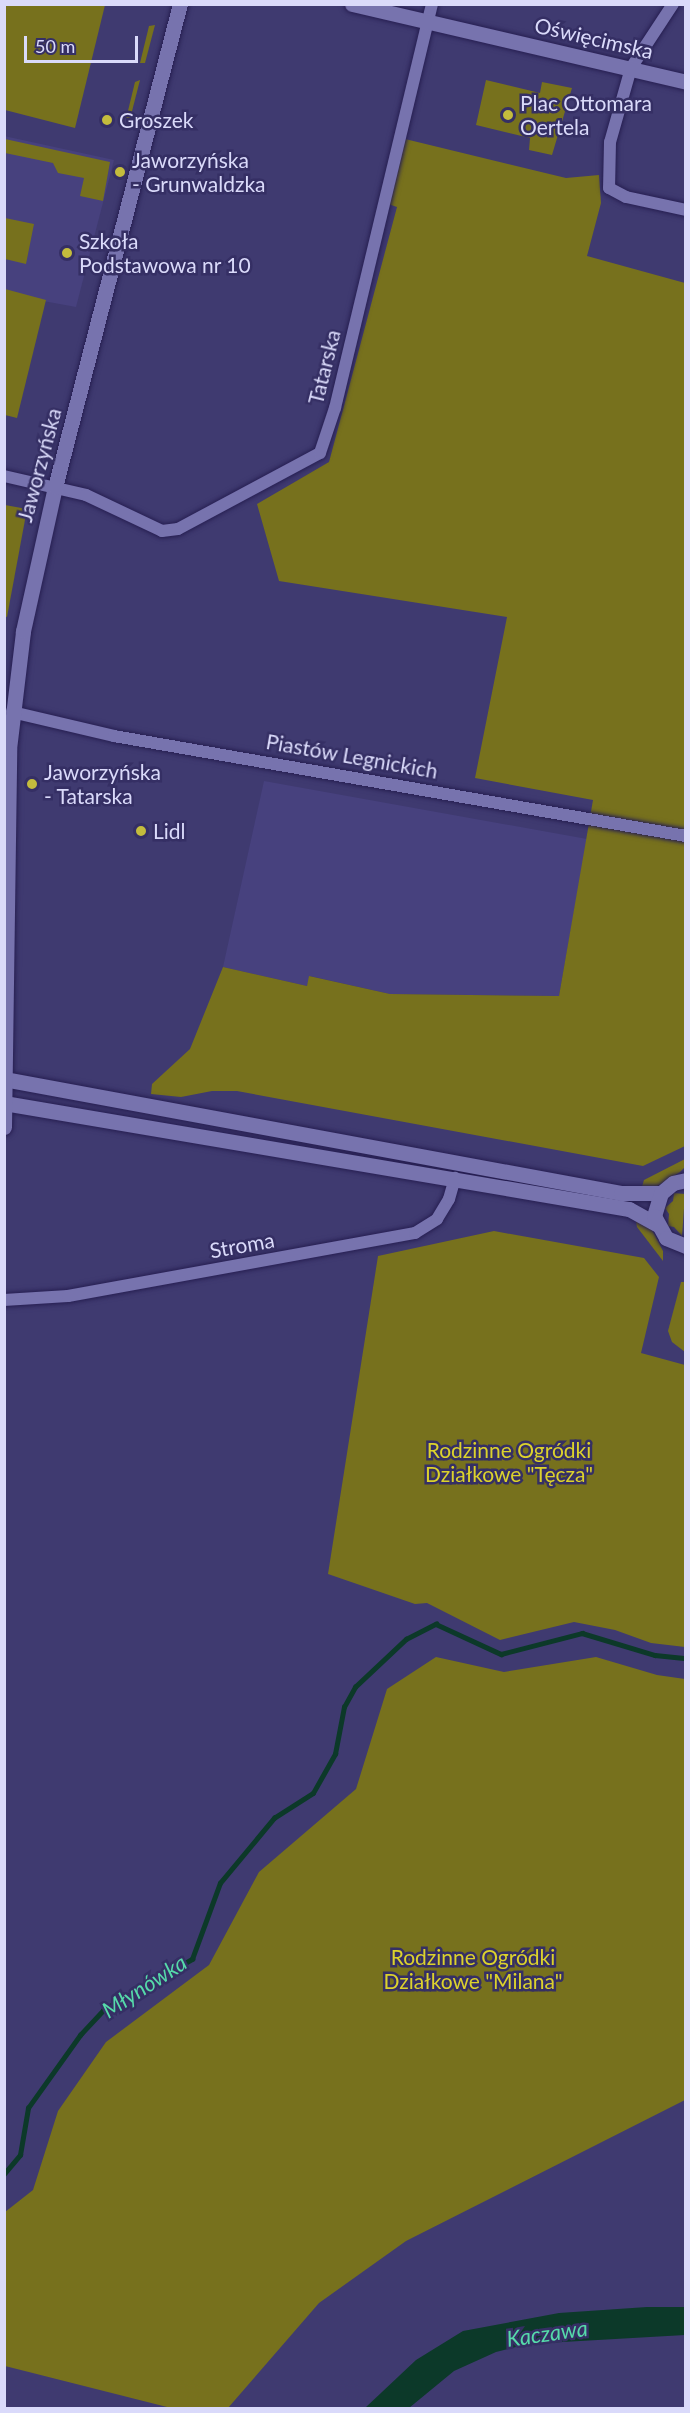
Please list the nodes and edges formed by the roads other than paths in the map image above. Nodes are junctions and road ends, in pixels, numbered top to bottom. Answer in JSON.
{"nodes":[{"id":1,"x":180,"y":4,"type":"edge"},
{"id":2,"x":352,"y":4,"type":"edge"},
{"id":3,"x":432,"y":4,"type":"edge"},
{"id":4,"x":673,"y":4,"type":"edge"},
{"id":5,"x":428,"y":22,"type":"junction"},
{"id":6,"x":631,"y":68,"type":"junction"},
{"id":7,"x":686,"y":82,"type":"edge"},
{"id":8,"x":686,"y":210,"type":"edge"},
{"id":9,"x":4,"y":476,"type":"edge"},
{"id":10,"x":55,"y":487,"type":"junction"},
{"id":11,"x":12,"y":712,"type":"junction"},
{"id":12,"x":686,"y":836,"type":"edge"},
{"id":13,"x":6,"y":1079,"type":"edge"},
{"id":14,"x":5,"y":1103,"type":"edge"},
{"id":15,"x":4,"y":1127,"type":"edge"},
{"id":16,"x":455,"y":1178,"type":"junction"},
{"id":17,"x":684,"y":1178,"type":"edge"},
{"id":18,"x":661,"y":1193,"type":"junction"},
{"id":19,"x":656,"y":1224,"type":"junction"},
{"id":20,"x":686,"y":1246,"type":"edge"},
{"id":21,"x":4,"y":1300,"type":"edge"}],
"edges":[{"from":1,"to":10,"type":"street","name":"Jaworzyńska"},
{"from":2,"to":5,"type":"street","name":"Oświęcimska"},
{"from":3,"to":5,"type":"street","name":"Tatarska"},
{"from":4,"to":6,"type":"street"},
{"from":5,"to":6,"type":"street","name":"Oświęcimska"},
{"from":5,"to":10,"type":"street","name":"Tatarska"},
{"from":6,"to":7,"type":"street","name":"Oświęcimska"},
{"from":6,"to":8,"type":"street"},
{"from":9,"to":10,"type":"street","name":"Tatarska"},
{"from":10,"to":11,"type":"street","name":"Jaworzyńska"},
{"from":11,"to":12,"type":"street","name":"Piastów Legnickich"},
{"from":11,"to":13,"type":"street","name":"Jaworzyńska"},
{"from":13,"to":14,"type":"street","name":"Jaworzyńska"},
{"from":13,"to":18,"type":"street"},
{"from":14,"to":15,"type":"street","name":"Jaworzyńska"},
{"from":14,"to":16,"type":"street"},
{"from":16,"to":19,"type":"street"},
{"from":16,"to":21,"type":"street","name":"Stroma"},
{"from":17,"to":18,"type":"street"},
{"from":18,"to":19,"type":"street"},
{"from":19,"to":20,"type":"street"}]}
